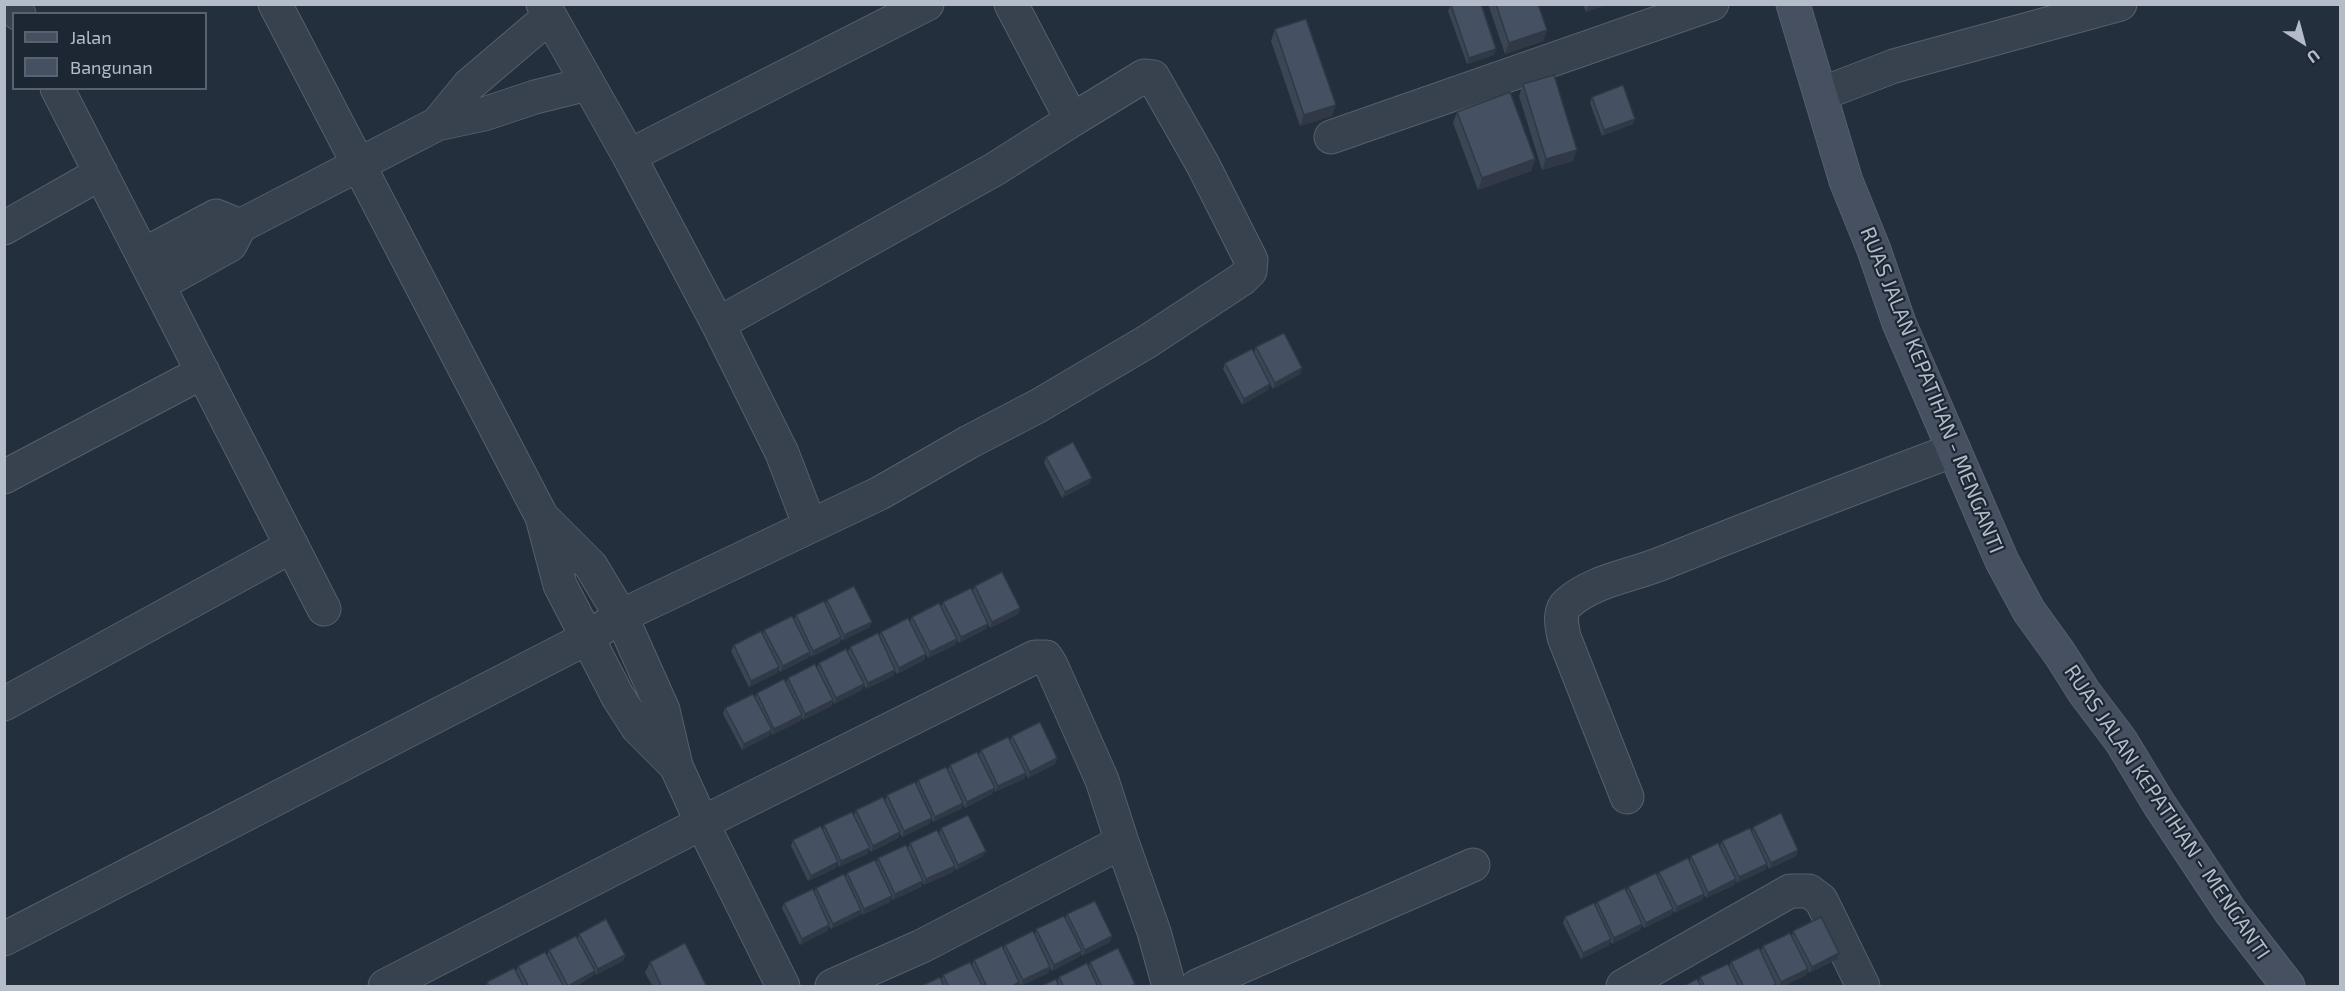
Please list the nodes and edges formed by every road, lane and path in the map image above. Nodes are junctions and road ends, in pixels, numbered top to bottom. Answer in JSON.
{"nodes":[{"id":1,"x":275,"y":4,"type":"edge"},
{"id":2,"x":927,"y":4,"type":"edge"},
{"id":3,"x":1011,"y":4,"type":"edge"},
{"id":4,"x":1712,"y":4,"type":"edge"},
{"id":5,"x":1793,"y":4,"type":"edge"},
{"id":6,"x":2120,"y":4,"type":"edge"},
{"id":7,"x":546,"y":11,"type":"edge"},
{"id":8,"x":586,"y":84,"type":"junction"},
{"id":9,"x":58,"y":90,"type":"edge"},
{"id":10,"x":1821,"y":94,"type":"junction"},
{"id":11,"x":1072,"y":120,"type":"junction"},
{"id":12,"x":437,"y":124,"type":"junction"},
{"id":13,"x":1331,"y":137,"type":"dead end"},
{"id":14,"x":629,"y":156,"type":"junction"},
{"id":15,"x":357,"y":165,"type":"junction"},
{"id":16,"x":101,"y":173,"type":"junction"},
{"id":17,"x":240,"y":226,"type":"junction"},
{"id":18,"x":4,"y":228,"type":"edge"},
{"id":19,"x":143,"y":255,"type":"junction"},
{"id":20,"x":158,"y":285,"type":"junction"},
{"id":21,"x":718,"y":324,"type":"junction"},
{"id":22,"x":202,"y":372,"type":"junction"},
{"id":23,"x":1954,"y":450,"type":"junction"},
{"id":24,"x":4,"y":477,"type":"edge"},
{"id":25,"x":542,"y":518,"type":"junction"},
{"id":26,"x":810,"y":526,"type":"junction"},
{"id":27,"x":292,"y":546,"type":"junction"},
{"id":28,"x":324,"y":609,"type":"dead end"},
{"id":29,"x":621,"y":616,"type":"junction"},
{"id":30,"x":587,"y":638,"type":"junction"},
{"id":31,"x":4,"y":705,"type":"edge"},
{"id":32,"x":676,"y":766,"type":"junction"},
{"id":33,"x":1627,"y":797,"type":"dead end"},
{"id":34,"x":702,"y":823,"type":"junction"},
{"id":35,"x":1122,"y":842,"type":"junction"},
{"id":36,"x":1473,"y":865,"type":"dead end"},
{"id":37,"x":4,"y":939,"type":"edge"},
{"id":38,"x":385,"y":987,"type":"edge"},
{"id":39,"x":783,"y":987,"type":"edge"},
{"id":40,"x":831,"y":987,"type":"edge"},
{"id":41,"x":1170,"y":987,"type":"edge"},
{"id":42,"x":1197,"y":987,"type":"edge"},
{"id":43,"x":1623,"y":987,"type":"edge"},
{"id":44,"x":1863,"y":987,"type":"edge"},
{"id":45,"x":2288,"y":987,"type":"edge"}],
"edges":[{"from":1,"to":15,"type":"street"},
{"from":2,"to":14,"type":"street"},
{"from":3,"to":11,"type":"street"},
{"from":4,"to":13,"type":"street"},
{"from":5,"to":10,"type":"main road","name":"RUAS JALAN KEPATIHAN - MENGANTI"},
{"from":6,"to":10,"type":"street"},
{"from":7,"to":8,"type":"street"},
{"from":7,"to":12,"type":"street"},
{"from":8,"to":12,"type":"street"},
{"from":8,"to":14,"type":"street"},
{"from":9,"to":16,"type":"street"},
{"from":10,"to":23,"type":"main road","name":"RUAS JALAN KEPATIHAN - MENGANTI"},
{"from":11,"to":21,"type":"street"},
{"from":11,"to":26,"type":"street"},
{"from":12,"to":15,"type":"street"},
{"from":14,"to":21,"type":"street"},
{"from":15,"to":17,"type":"street"},
{"from":15,"to":25,"type":"street"},
{"from":16,"to":18,"type":"street"},
{"from":16,"to":19,"type":"street"},
{"from":17,"to":19,"type":"street"},
{"from":17,"to":20,"type":"street"},
{"from":19,"to":20,"type":"street"},
{"from":20,"to":22,"type":"street"},
{"from":21,"to":26,"type":"street"},
{"from":22,"to":24,"type":"street"},
{"from":22,"to":27,"type":"street"},
{"from":23,"to":33,"type":"street"},
{"from":23,"to":45,"type":"main road","name":"RUAS JALAN KEPATIHAN - MENGANTI"},
{"from":25,"to":29,"type":"street"},
{"from":25,"to":30,"type":"street"},
{"from":26,"to":29,"type":"street"},
{"from":27,"to":28,"type":"street"},
{"from":27,"to":31,"type":"street"},
{"from":29,"to":30,"type":"street"},
{"from":29,"to":32,"type":"street"},
{"from":30,"to":32,"type":"street"},
{"from":30,"to":37,"type":"street"},
{"from":32,"to":34,"type":"street"},
{"from":34,"to":35,"type":"street"},
{"from":34,"to":38,"type":"street"},
{"from":34,"to":39,"type":"street"},
{"from":35,"to":40,"type":"street"},
{"from":35,"to":41,"type":"street"},
{"from":36,"to":42,"type":"street"},
{"from":43,"to":44,"type":"street"}]}
